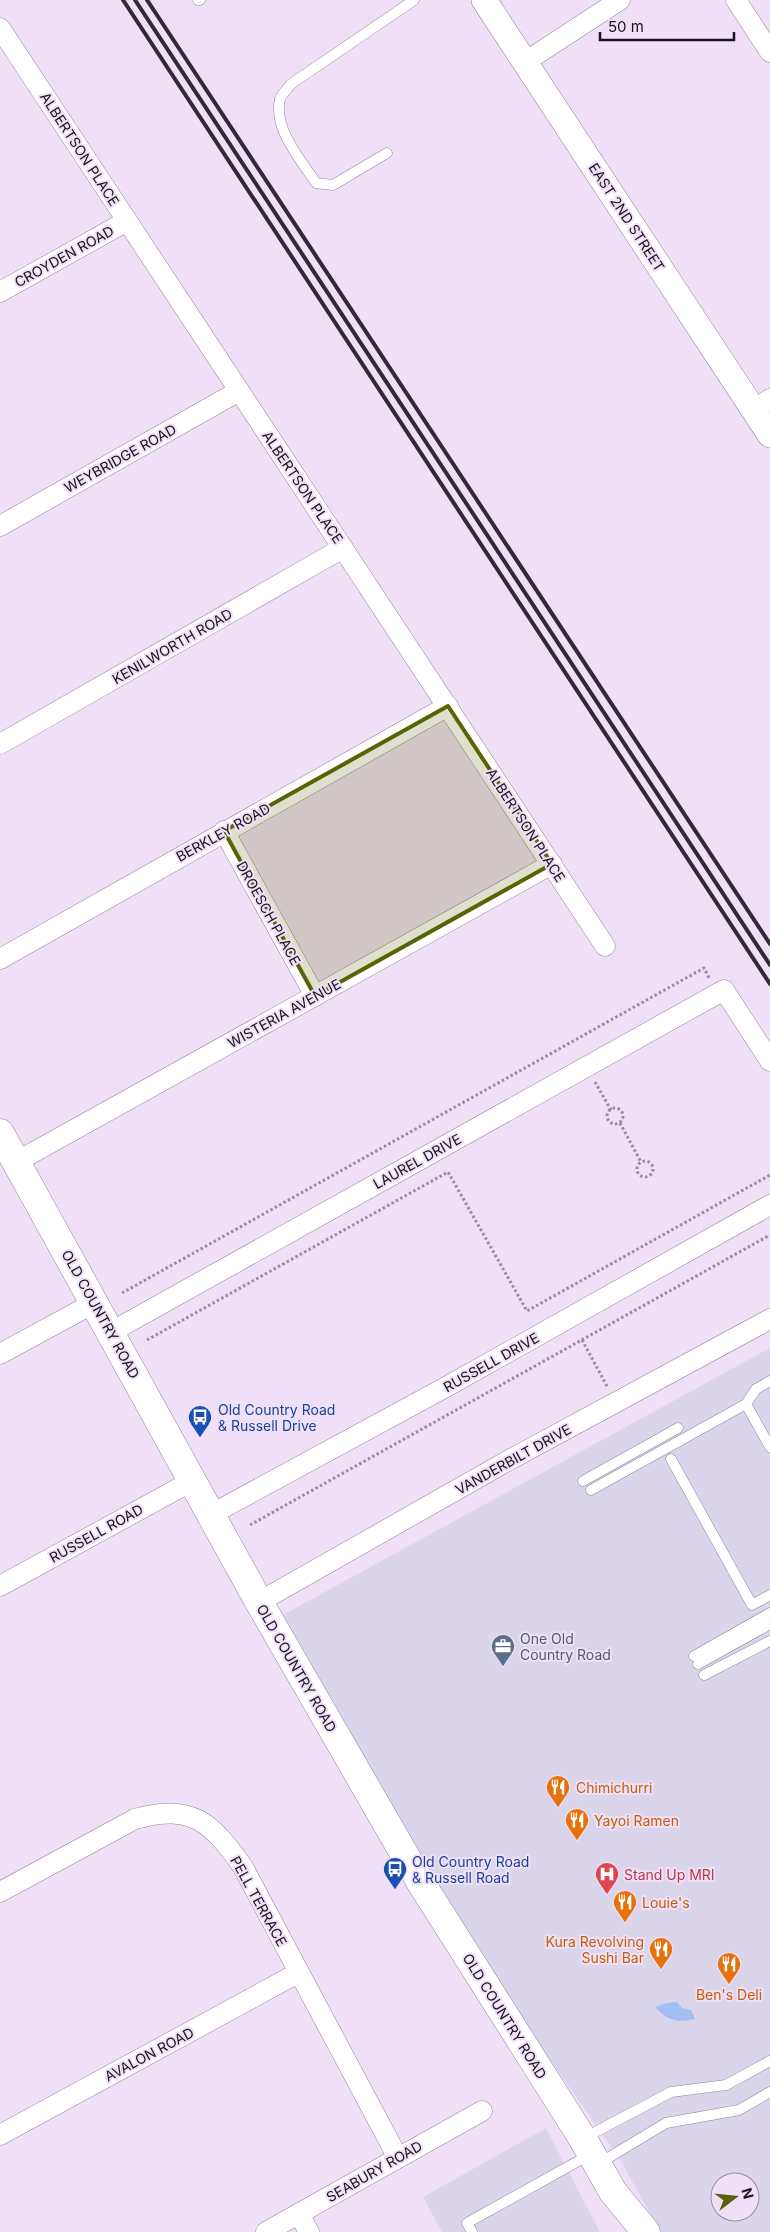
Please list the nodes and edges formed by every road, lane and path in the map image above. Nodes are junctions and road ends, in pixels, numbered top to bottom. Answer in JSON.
{"nodes":[{"id":1,"x":414,"y":0,"type":"edge"},
{"id":2,"x":484,"y":0,"type":"edge"},
{"id":3,"x":620,"y":0,"type":"edge"},
{"id":4,"x":736,"y":0,"type":"edge"},
{"id":5,"x":0,"y":28,"type":"edge"},
{"id":6,"x":770,"y":52,"type":"edge"},
{"id":7,"x":7,"y":53,"type":"edge"},
{"id":8,"x":525,"y":62,"type":"junction"},
{"id":9,"x":387,"y":154,"type":"dead end"},
{"id":10,"x":127,"y":221,"type":"junction"},
{"id":11,"x":0,"y":292,"type":"edge"},
{"id":12,"x":239,"y":391,"type":"junction"},
{"id":13,"x":762,"y":405,"type":"edge"},
{"id":14,"x":770,"y":435,"type":"edge"},
{"id":15,"x":0,"y":526,"type":"edge"},
{"id":16,"x":343,"y":548,"type":"junction"},
{"id":17,"x":448,"y":706,"type":"junction"},
{"id":18,"x":0,"y":744,"type":"edge"},
{"id":19,"x":224,"y":831,"type":"junction"},
{"id":20,"x":552,"y":864,"type":"junction"},
{"id":21,"x":605,"y":946,"type":"dead end"},
{"id":22,"x":0,"y":959,"type":"edge"},
{"id":23,"x":721,"y":991,"type":"junction"},
{"id":24,"x":315,"y":996,"type":"junction"},
{"id":25,"x":770,"y":1061,"type":"edge"},
{"id":26,"x":584,"y":1068,"type":"junction"},
{"id":27,"x":611,"y":1110,"type":"junction"},
{"id":28,"x":620,"y":1123,"type":"junction"},
{"id":29,"x":0,"y":1133,"type":"edge"},
{"id":30,"x":16,"y":1162,"type":"junction"},
{"id":31,"x":641,"y":1162,"type":"junction"},
{"id":32,"x":770,"y":1175,"type":"edge"},
{"id":33,"x":770,"y":1205,"type":"edge"},
{"id":34,"x":770,"y":1235,"type":"edge"},
{"id":35,"x":122,"y":1293,"type":"dead end"},
{"id":36,"x":94,"y":1303,"type":"junction"},
{"id":37,"x":770,"y":1319,"type":"edge"},
{"id":38,"x":111,"y":1332,"type":"junction"},
{"id":39,"x":147,"y":1340,"type":"dead end"},
{"id":40,"x":582,"y":1340,"type":"junction"},
{"id":41,"x":0,"y":1354,"type":"edge"},
{"id":42,"x":770,"y":1381,"type":"edge"},
{"id":43,"x":623,"y":1398,"type":"junction"},
{"id":44,"x":746,"y":1404,"type":"junction"},
{"id":45,"x":678,"y":1428,"type":"dead end"},
{"id":46,"x":770,"y":1447,"type":"edge"},
{"id":47,"x":671,"y":1459,"type":"dead end"},
{"id":48,"x":192,"y":1481,"type":"junction"},
{"id":49,"x":584,"y":1481,"type":"dead end"},
{"id":50,"x":591,"y":1490,"type":"dead end"},
{"id":51,"x":210,"y":1515,"type":"junction"},
{"id":52,"x":250,"y":1525,"type":"dead end"},
{"id":53,"x":0,"y":1586,"type":"edge"},
{"id":54,"x":770,"y":1595,"type":"edge"},
{"id":55,"x":259,"y":1602,"type":"junction"},
{"id":56,"x":770,"y":1613,"type":"edge"},
{"id":57,"x":770,"y":1624,"type":"edge"},
{"id":58,"x":770,"y":1641,"type":"edge"},
{"id":59,"x":704,"y":1675,"type":"dead end"},
{"id":60,"x":0,"y":1892,"type":"edge"},
{"id":61,"x":298,"y":1973,"type":"junction"},
{"id":62,"x":770,"y":2061,"type":"edge"},
{"id":63,"x":770,"y":2092,"type":"edge"},
{"id":64,"x":482,"y":2111,"type":"dead end"},
{"id":65,"x":0,"y":2135,"type":"edge"},
{"id":66,"x":591,"y":2152,"type":"junction"},
{"id":67,"x":398,"y":2158,"type":"junction"},
{"id":68,"x":613,"y":2192,"type":"junction"},
{"id":69,"x":299,"y":2214,"type":"junction"},
{"id":70,"x":266,"y":2232,"type":"edge"},
{"id":71,"x":310,"y":2232,"type":"edge"},
{"id":72,"x":472,"y":2232,"type":"edge"},
{"id":73,"x":623,"y":2232,"type":"edge"},
{"id":74,"x":646,"y":2232,"type":"edge"}],
"edges":[{"from":1,"to":9,"type":"lane"},
{"from":2,"to":8,"type":"street","name":"EAST 2ND STREET"},
{"from":3,"to":8,"type":"street"},
{"from":4,"to":6,"type":"street"},
{"from":5,"to":7,"type":"street","name":"ALBERTSON PLACE"},
{"from":7,"to":10,"type":"street","name":"ALBERTSON PLACE"},
{"from":8,"to":13,"type":"street","name":"EAST 2ND STREET"},
{"from":10,"to":11,"type":"street","name":"CROYDEN ROAD"},
{"from":10,"to":12,"type":"street","name":"ALBERTSON PLACE"},
{"from":12,"to":15,"type":"street","name":"WEYBRIDGE ROAD"},
{"from":12,"to":16,"type":"street","name":"ALBERTSON PLACE"},
{"from":13,"to":14,"type":"street","name":"EAST 2ND STREET"},
{"from":16,"to":17,"type":"street","name":"ALBERTSON PLACE"},
{"from":16,"to":18,"type":"street","name":"KENILWORTH ROAD"},
{"from":17,"to":19,"type":"street","name":"BERKLEY ROAD"},
{"from":17,"to":20,"type":"street","name":"ALBERTSON PLACE"},
{"from":19,"to":22,"type":"street","name":"BERKLEY ROAD"},
{"from":19,"to":24,"type":"street","name":"DROESCH PLACE"},
{"from":20,"to":21,"type":"street","name":"ALBERTSON PLACE"},
{"from":20,"to":24,"type":"street","name":"WISTERIA AVENUE"},
{"from":23,"to":25,"type":"street"},
{"from":23,"to":26,"type":"street","name":"LAUREL DRIVE"},
{"from":23,"to":35,"type":"path"},
{"from":24,"to":30,"type":"street","name":"WISTERIA AVENUE"},
{"from":26,"to":27,"type":"path"},
{"from":26,"to":38,"type":"street","name":"LAUREL DRIVE"},
{"from":27,"to":28,"type":"path"},
{"from":27,"to":28,"type":"path"},
{"from":28,"to":31,"type":"path"},
{"from":29,"to":30,"type":"main road","name":"OLD COUNTRY ROAD"},
{"from":30,"to":36,"type":"main road","name":"OLD COUNTRY ROAD"},
{"from":31,"to":31,"type":"path"},
{"from":32,"to":39,"type":"path"},
{"from":33,"to":51,"type":"street","name":"RUSSELL DRIVE"},
{"from":34,"to":40,"type":"path"},
{"from":36,"to":38,"type":"main road","name":"OLD COUNTRY ROAD"},
{"from":36,"to":41,"type":"street"},
{"from":37,"to":43,"type":"street","name":"VANDERBILT DRIVE"},
{"from":38,"to":48,"type":"main road","name":"OLD COUNTRY ROAD"},
{"from":40,"to":43,"type":"path"},
{"from":40,"to":52,"type":"path"},
{"from":42,"to":44,"type":"lane"},
{"from":43,"to":55,"type":"street","name":"VANDERBILT DRIVE"},
{"from":44,"to":46,"type":"lane"},
{"from":44,"to":50,"type":"lane"},
{"from":45,"to":49,"type":"lane"},
{"from":47,"to":54,"type":"lane"},
{"from":48,"to":51,"type":"main road","name":"OLD COUNTRY ROAD"},
{"from":48,"to":53,"type":"street","name":"RUSSELL ROAD"},
{"from":51,"to":55,"type":"main road","name":"OLD COUNTRY ROAD"},
{"from":55,"to":66,"type":"main road","name":"OLD COUNTRY ROAD"},
{"from":56,"to":57,"type":"lane"},
{"from":58,"to":59,"type":"lane"},
{"from":60,"to":61,"type":"street","name":"PELL TERRACE"},
{"from":61,"to":65,"type":"street","name":"AVALON ROAD"},
{"from":61,"to":67,"type":"street","name":"PELL TERRACE"},
{"from":62,"to":66,"type":"lane"},
{"from":63,"to":66,"type":"lane"},
{"from":64,"to":67,"type":"street","name":"SEABURY ROAD"},
{"from":66,"to":68,"type":"main road","name":"OLD COUNTRY ROAD"},
{"from":66,"to":72,"type":"lane"},
{"from":67,"to":69,"type":"street","name":"SEABURY ROAD"},
{"from":68,"to":73,"type":"main road","name":"OLD COUNTRY ROAD"},
{"from":68,"to":74,"type":"main road","name":"OLD COUNTRY ROAD"},
{"from":69,"to":70,"type":"street","name":"SEABURY ROAD"},
{"from":69,"to":71,"type":"street"}]}
